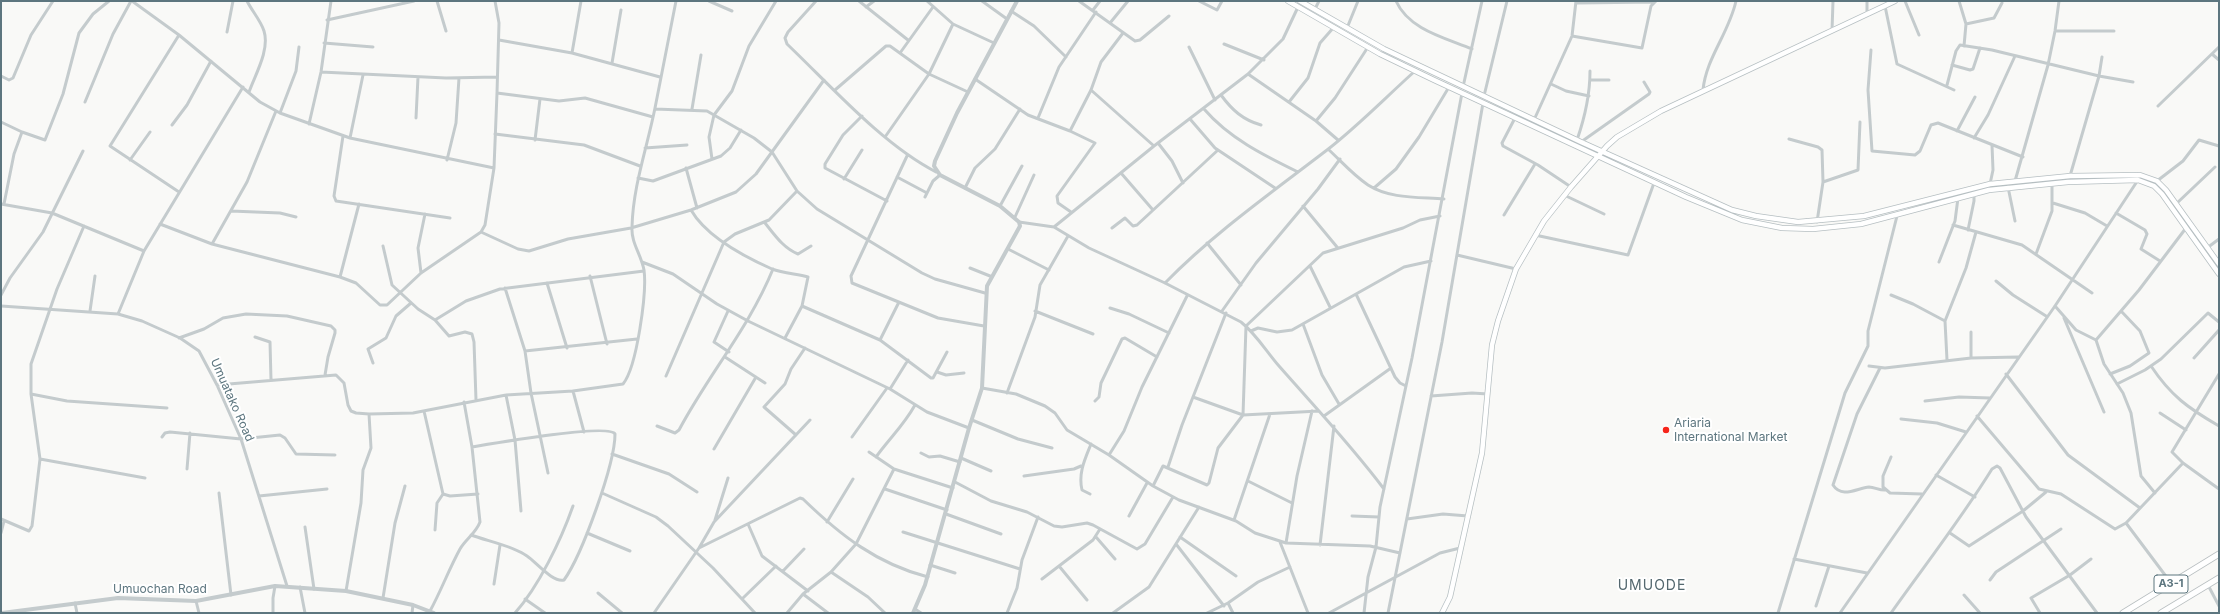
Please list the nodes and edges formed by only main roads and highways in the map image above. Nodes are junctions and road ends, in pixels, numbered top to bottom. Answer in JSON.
{"nodes":[{"id":1,"x":1288,"y":1,"type":"edge"},
{"id":2,"x":1300,"y":1,"type":"edge"},
{"id":3,"x":1895,"y":1,"type":"edge"},
{"id":4,"x":1602,"y":152,"type":"junction"},
{"id":5,"x":1598,"y":157,"type":"junction"},
{"id":6,"x":2219,"y":264,"type":"edge"},
{"id":7,"x":2219,"y":274,"type":"edge"},
{"id":8,"x":2219,"y":554,"type":"edge"},
{"id":9,"x":2219,"y":578,"type":"edge"},
{"id":10,"x":1442,"y":613,"type":"edge"},
{"id":11,"x":2123,"y":613,"type":"edge"},
{"id":12,"x":2161,"y":613,"type":"edge"}],
"edges":[{"from":1,"to":5,"type":"main road"},
{"from":2,"to":4,"type":"main road"},
{"from":3,"to":4,"type":"main road"},
{"from":4,"to":5,"type":"main road"},
{"from":4,"to":6,"type":"main road"},
{"from":5,"to":7,"type":"main road"},
{"from":5,"to":10,"type":"main road"},
{"from":8,"to":11,"type":"highway","number":"A3-1"},
{"from":9,"to":12,"type":"highway","number":"A3-1"}]}
